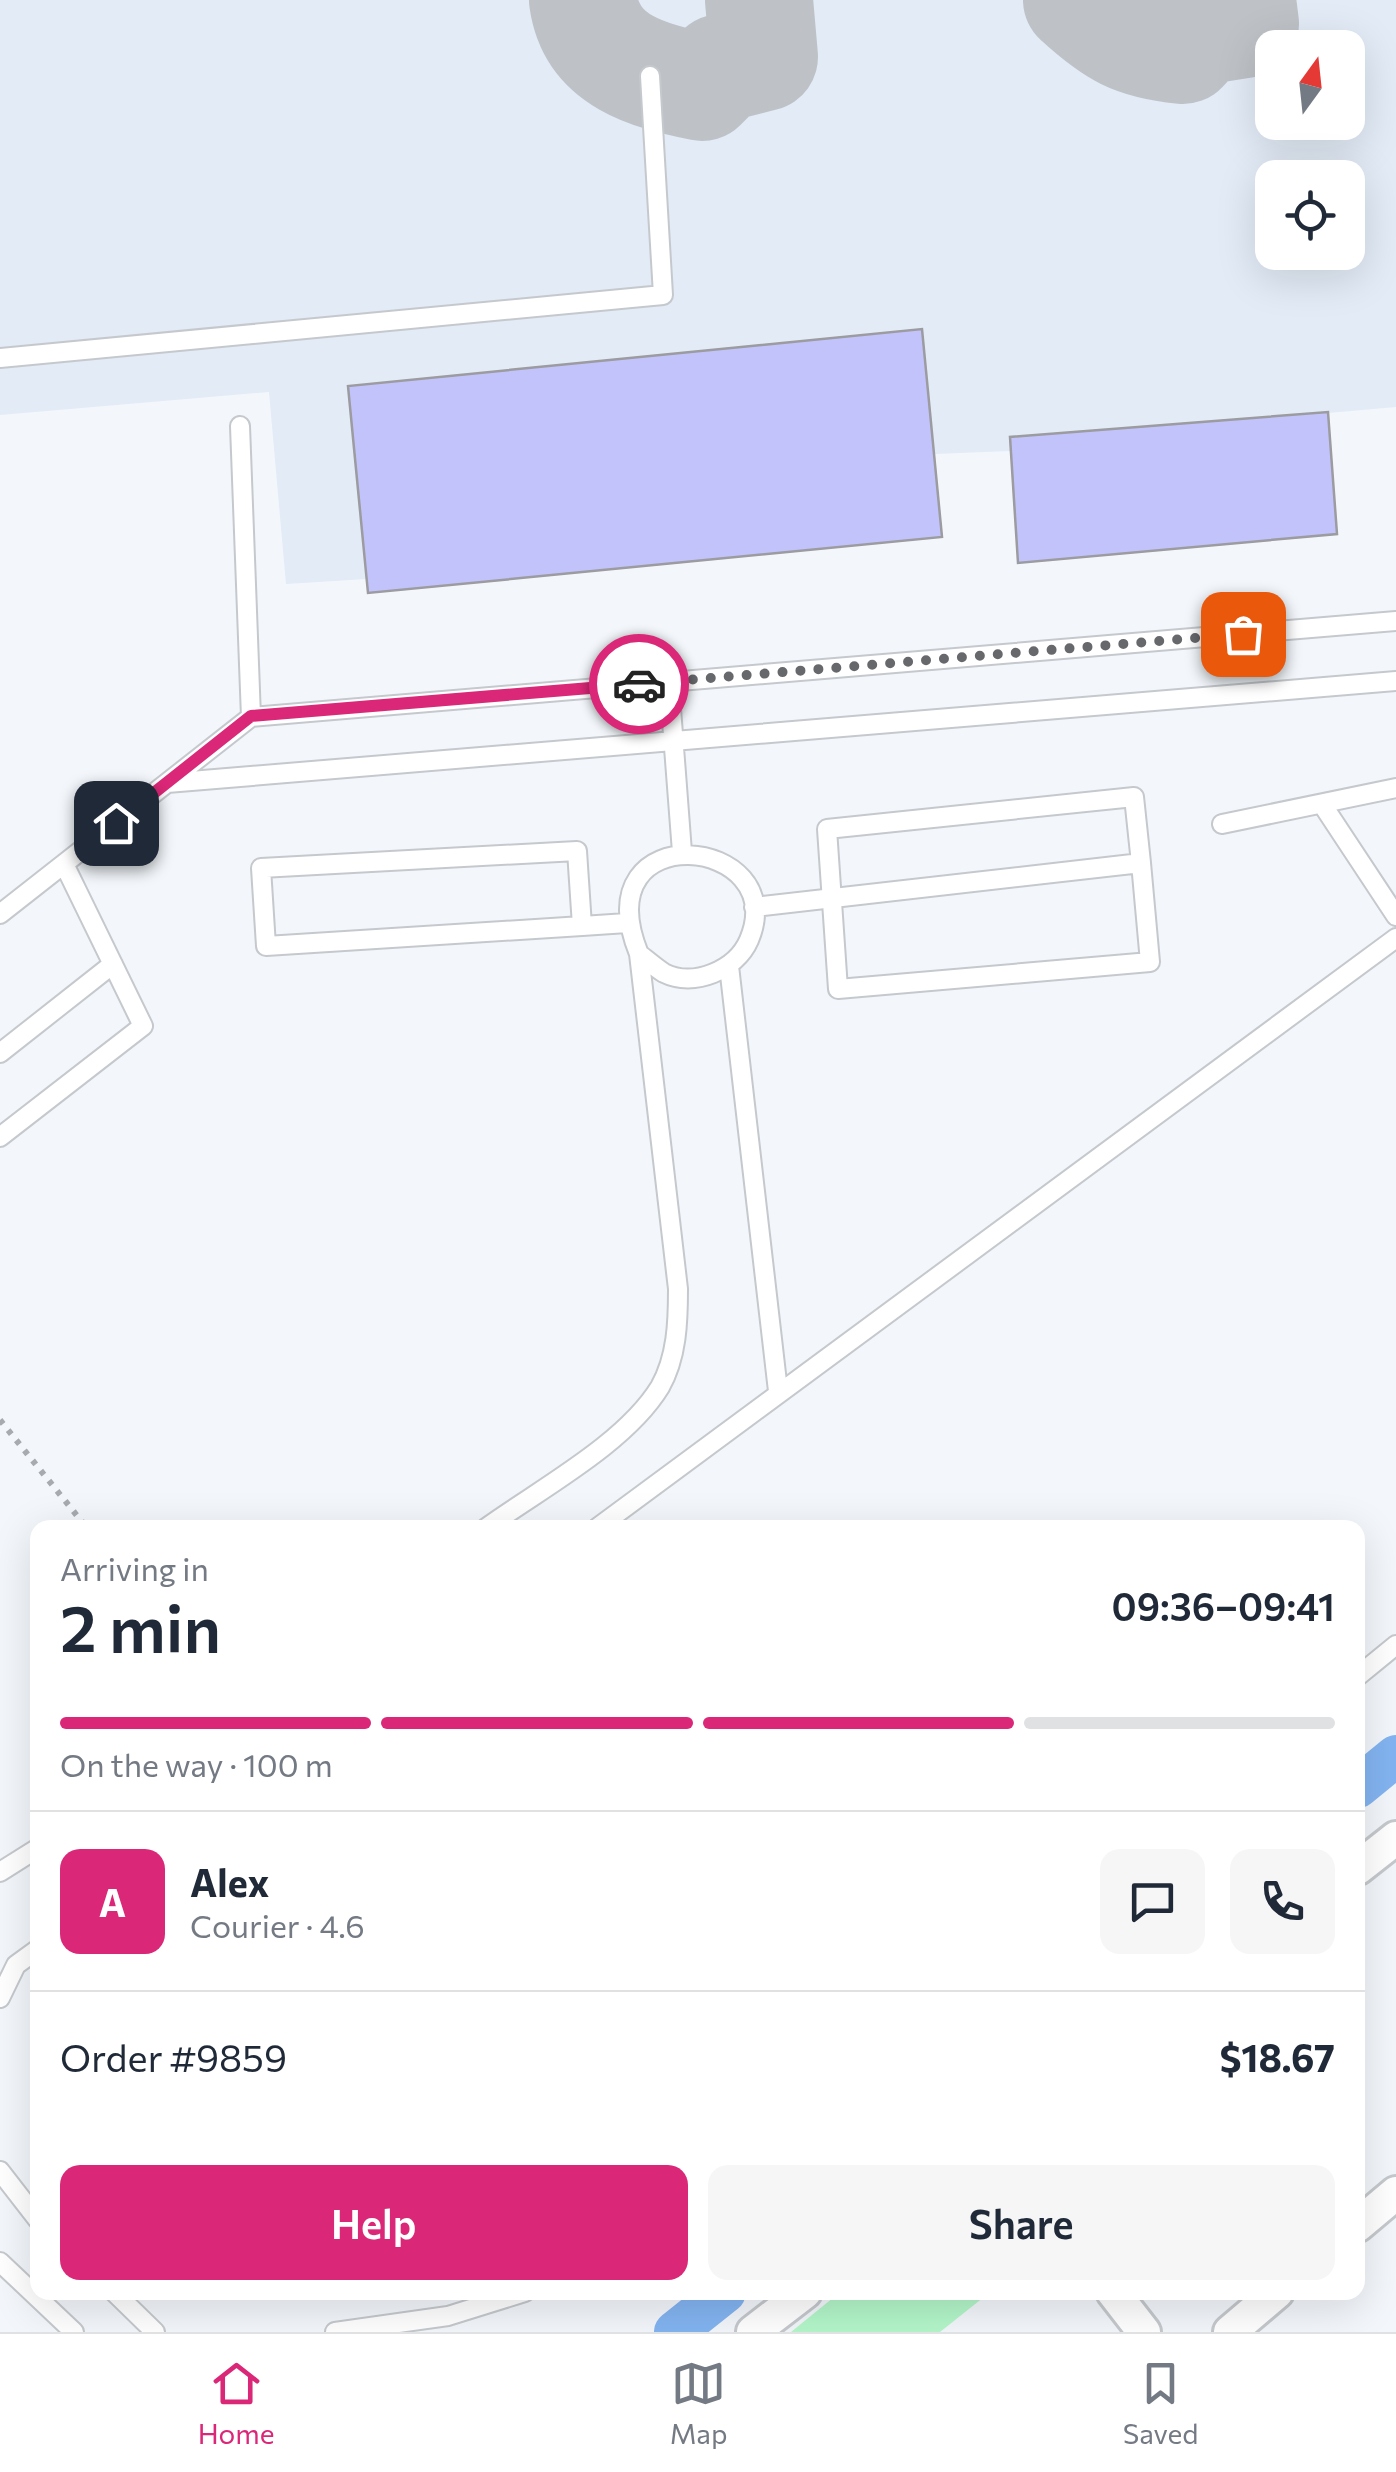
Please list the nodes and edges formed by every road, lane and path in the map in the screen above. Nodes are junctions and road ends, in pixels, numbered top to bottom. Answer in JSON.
{"nodes":[{"id":1,"x":650,"y":76,"type":"dead end"},
{"id":2,"x":0,"y":358,"type":"edge"},
{"id":3,"x":240,"y":426,"type":"dead end"},
{"id":4,"x":1396,"y":621,"type":"edge"},
{"id":5,"x":1396,"y":680,"type":"edge"},
{"id":6,"x":669,"y":682,"type":"junction"},
{"id":7,"x":251,"y":716,"type":"junction"},
{"id":8,"x":673,"y":741,"type":"junction"},
{"id":9,"x":167,"y":783,"type":"junction"},
{"id":10,"x":1396,"y":788,"type":"edge"},
{"id":11,"x":1322,"y":804,"type":"junction"},
{"id":12,"x":1222,"y":824,"type":"dead end"},
{"id":13,"x":682,"y":852,"type":"junction"},
{"id":14,"x":1142,"y":863,"type":"junction"},
{"id":15,"x":64,"y":864,"type":"junction"},
{"id":16,"x":830,"y":899,"type":"junction"},
{"id":17,"x":754,"y":907,"type":"junction"},
{"id":18,"x":0,"y":914,"type":"edge"},
{"id":19,"x":1396,"y":916,"type":"edge"},
{"id":20,"x":627,"y":923,"type":"junction"},
{"id":21,"x":582,"y":926,"type":"junction"},
{"id":22,"x":1396,"y":938,"type":"edge"},
{"id":23,"x":640,"y":954,"type":"junction"},
{"id":24,"x":112,"y":964,"type":"junction"},
{"id":25,"x":730,"y":966,"type":"junction"},
{"id":26,"x":0,"y":1052,"type":"edge"},
{"id":27,"x":0,"y":1137,"type":"edge"},
{"id":28,"x":778,"y":1391,"type":"junction"},
{"id":29,"x":0,"y":1420,"type":"edge"},
{"id":30,"x":81,"y":1520,"type":"edge"},
{"id":31,"x":497,"y":1520,"type":"edge"},
{"id":32,"x":607,"y":1520,"type":"edge"},
{"id":33,"x":1396,"y":1645,"type":"edge"},
{"id":34,"x":1365,"y":1670,"type":"edge"},
{"id":35,"x":1396,"y":1838,"type":"edge"},
{"id":36,"x":30,"y":1853,"type":"edge"},
{"id":37,"x":1365,"y":1862,"type":"edge"},
{"id":38,"x":0,"y":1872,"type":"edge"},
{"id":39,"x":30,"y":1955,"type":"edge"},
{"id":40,"x":0,"y":1998,"type":"edge"},
{"id":41,"x":0,"y":2172,"type":"edge"},
{"id":42,"x":1396,"y":2193,"type":"edge"},
{"id":43,"x":30,"y":2210,"type":"edge"},
{"id":44,"x":1365,"y":2219,"type":"edge"},
{"id":45,"x":0,"y":2262,"type":"edge"},
{"id":46,"x":30,"y":2290,"type":"edge"},
{"id":47,"x":40,"y":2300,"type":"edge"},
{"id":48,"x":122,"y":2300,"type":"edge"},
{"id":49,"x":499,"y":2300,"type":"edge"},
{"id":50,"x":795,"y":2300,"type":"edge"},
{"id":51,"x":1119,"y":2300,"type":"edge"},
{"id":52,"x":1268,"y":2300,"type":"edge"},
{"id":53,"x":74,"y":2332,"type":"edge"},
{"id":54,"x":155,"y":2332,"type":"edge"},
{"id":55,"x":335,"y":2332,"type":"edge"},
{"id":56,"x":753,"y":2332,"type":"edge"},
{"id":57,"x":1144,"y":2332,"type":"edge"},
{"id":58,"x":1230,"y":2332,"type":"edge"}],
"edges":[{"from":1,"to":2,"type":"lane"},
{"from":3,"to":7,"type":"lane"},
{"from":4,"to":6,"type":"lane"},
{"from":5,"to":8,"type":"lane"},
{"from":6,"to":7,"type":"lane"},
{"from":6,"to":8,"type":"lane"},
{"from":7,"to":9,"type":"lane"},
{"from":8,"to":9,"type":"lane"},
{"from":8,"to":13,"type":"lane"},
{"from":9,"to":15,"type":"lane"},
{"from":10,"to":11,"type":"lane"},
{"from":11,"to":12,"type":"lane"},
{"from":11,"to":19,"type":"lane"},
{"from":13,"to":17,"type":"lane"},
{"from":13,"to":20,"type":"lane"},
{"from":14,"to":16,"type":"lane"},
{"from":14,"to":16,"type":"lane"},
{"from":14,"to":16,"type":"lane"},
{"from":15,"to":18,"type":"lane"},
{"from":15,"to":24,"type":"lane"},
{"from":16,"to":17,"type":"lane"},
{"from":17,"to":25,"type":"lane"},
{"from":20,"to":21,"type":"lane"},
{"from":20,"to":23,"type":"lane"},
{"from":21,"to":21,"type":"lane"},
{"from":22,"to":28,"type":"lane"},
{"from":23,"to":25,"type":"lane"},
{"from":23,"to":31,"type":"lane"},
{"from":24,"to":26,"type":"lane"},
{"from":24,"to":27,"type":"lane"},
{"from":25,"to":28,"type":"lane"},
{"from":28,"to":32,"type":"lane"},
{"from":29,"to":30,"type":"path"},
{"from":33,"to":34,"type":"lane"},
{"from":35,"to":37,"type":"street"},
{"from":36,"to":38,"type":"lane"},
{"from":39,"to":40,"type":"lane"},
{"from":41,"to":43,"type":"lane"},
{"from":42,"to":44,"type":"street"},
{"from":45,"to":46,"type":"lane"},
{"from":47,"to":53,"type":"lane"},
{"from":48,"to":54,"type":"lane"},
{"from":49,"to":55,"type":"lane"},
{"from":50,"to":56,"type":"street"},
{"from":51,"to":57,"type":"street"},
{"from":52,"to":58,"type":"street"}]}
